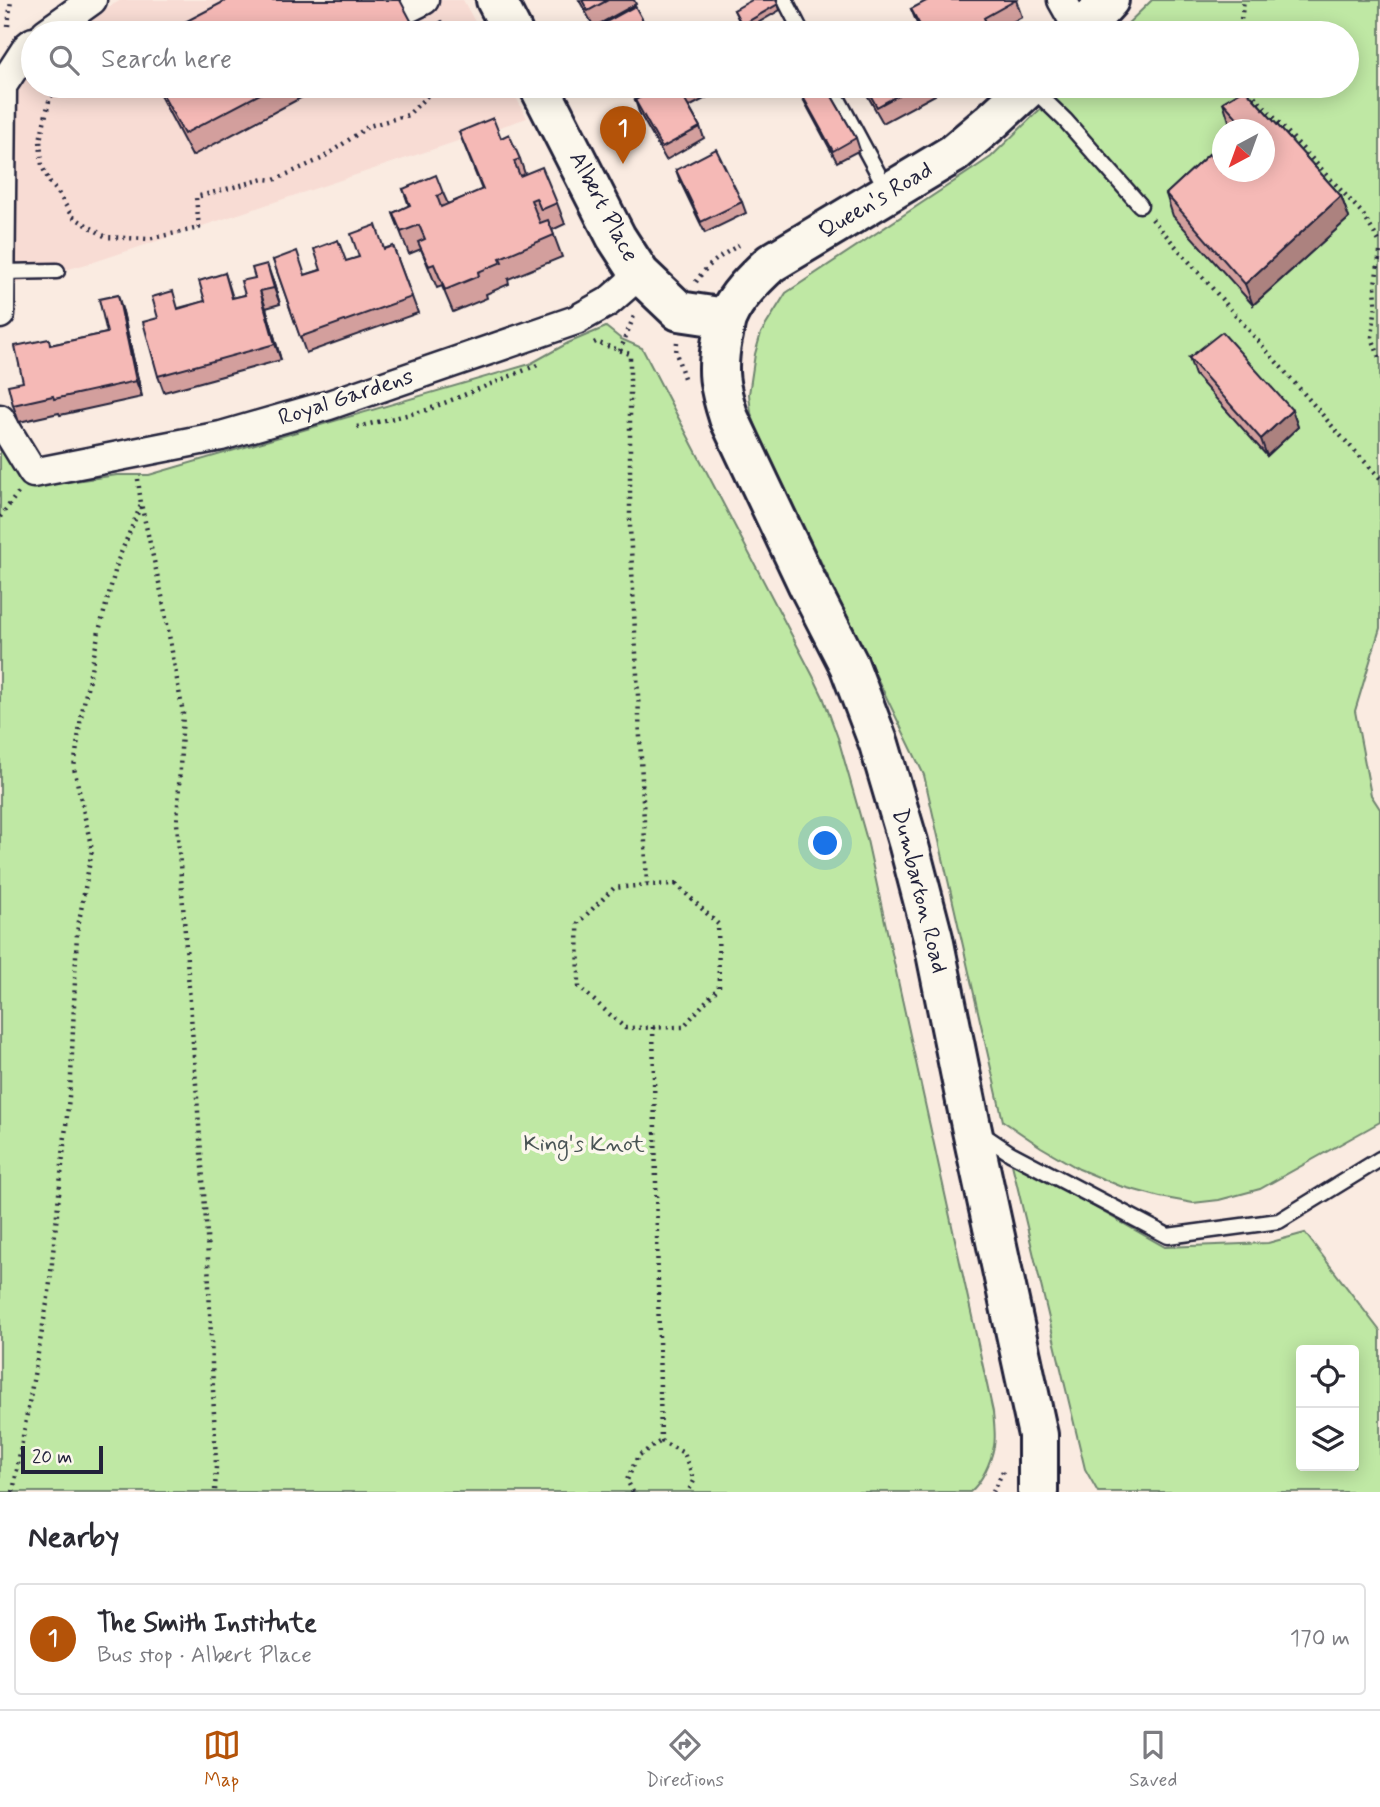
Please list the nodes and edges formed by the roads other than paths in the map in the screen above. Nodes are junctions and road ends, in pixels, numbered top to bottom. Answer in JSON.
{"nodes":[{"id":1,"x":92,"y":0,"type":"edge"},
{"id":2,"x":496,"y":0,"type":"edge"},
{"id":3,"x":785,"y":0,"type":"edge"},
{"id":4,"x":1109,"y":0,"type":"edge"},
{"id":5,"x":63,"y":21,"type":"edge"},
{"id":6,"x":507,"y":21,"type":"edge"},
{"id":7,"x":796,"y":21,"type":"edge"},
{"id":8,"x":1076,"y":21,"type":"edge"},
{"id":9,"x":21,"y":58,"type":"edge"},
{"id":10,"x":545,"y":98,"type":"edge"},
{"id":11,"x":837,"y":98,"type":"edge"},
{"id":12,"x":1017,"y":98,"type":"edge"},
{"id":13,"x":1042,"y":98,"type":"edge"},
{"id":14,"x":889,"y":194,"type":"junction"},
{"id":15,"x":1140,"y":205,"type":"road end"},
{"id":16,"x":57,"y":271,"type":"dead end"},
{"id":17,"x":0,"y":272,"type":"edge"},
{"id":18,"x":640,"y":275,"type":"junction"},
{"id":19,"x":0,"y":314,"type":"edge"},
{"id":20,"x":726,"y":318,"type":"junction"},
{"id":21,"x":0,"y":419,"type":"edge"},
{"id":22,"x":971,"y":1126,"type":"junction"},
{"id":23,"x":1380,"y":1159,"type":"edge"},
{"id":24,"x":1035,"y":1481,"type":"edge"}],
"edges":[{"from":1,"to":5,"type":"street"},
{"from":2,"to":6,"type":"main road"},
{"from":3,"to":7,"type":"lane"},
{"from":4,"to":8,"type":"main road"},
{"from":9,"to":17,"type":"street"},
{"from":10,"to":18,"type":"main road","name":"Albert Place"},
{"from":11,"to":14,"type":"lane"},
{"from":12,"to":14,"type":"main road","name":"Queen's Road"},
{"from":13,"to":15,"type":"lane"},
{"from":14,"to":20,"type":"main road","name":"Queen's Road"},
{"from":16,"to":17,"type":"lane"},
{"from":17,"to":19,"type":"street"},
{"from":18,"to":20,"type":"main road","name":"Albert Place"},
{"from":18,"to":21,"type":"street","name":"Royal Gardens"},
{"from":20,"to":22,"type":"main road","name":"Dumbarton Road"},
{"from":22,"to":23,"type":"lane"},
{"from":22,"to":24,"type":"main road","name":"Dumbarton Road"}]}
